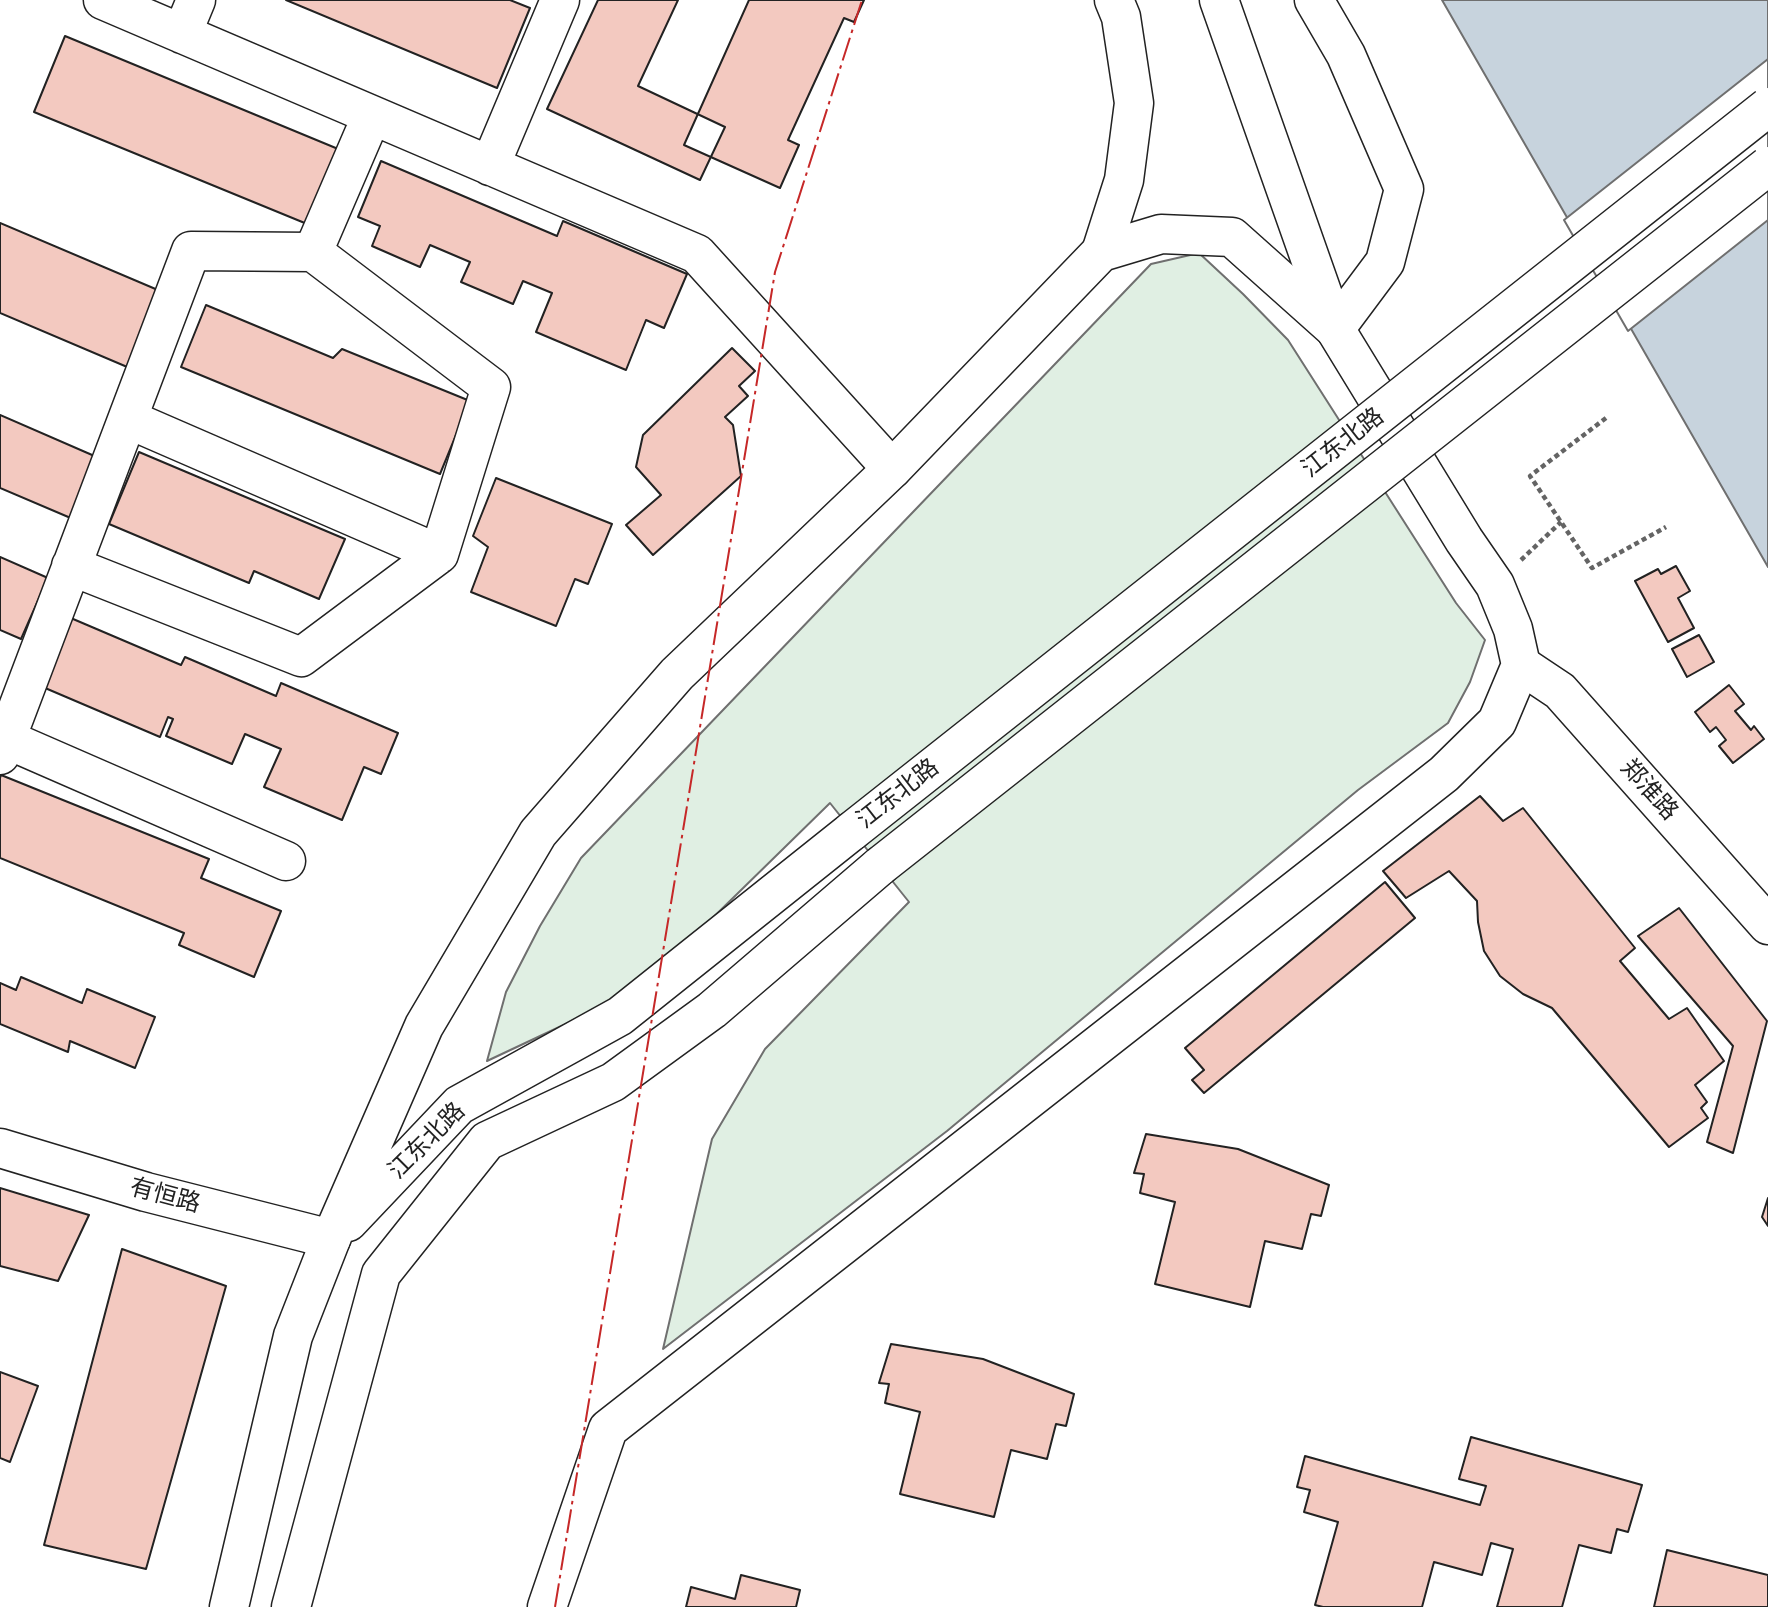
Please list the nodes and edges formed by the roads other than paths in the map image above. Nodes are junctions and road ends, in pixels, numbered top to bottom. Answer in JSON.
{"nodes":[{"id":1,"x":103,"y":0,"type":"edge"},
{"id":2,"x":560,"y":0,"type":"edge"},
{"id":3,"x":1314,"y":0,"type":"edge"},
{"id":4,"x":1220,"y":2,"type":"edge"},
{"id":5,"x":1118,"y":9,"type":"edge"},
{"id":6,"x":189,"y":17,"type":"edge"},
{"id":7,"x":1768,"y":107,"type":"edge"},
{"id":8,"x":372,"y":115,"type":"junction"},
{"id":9,"x":490,"y":166,"type":"junction"},
{"id":10,"x":1768,"y":166,"type":"edge"},
{"id":11,"x":313,"y":251,"type":"junction"},
{"id":12,"x":1101,"y":252,"type":"junction"},
{"id":13,"x":1335,"y":329,"type":"junction"},
{"id":14,"x":128,"y":419,"type":"junction"},
{"id":15,"x":892,"y":469,"type":"junction"},
{"id":16,"x":439,"y":554,"type":"junction"},
{"id":17,"x":71,"y":566,"type":"junction"},
{"id":18,"x":1521,"y":665,"type":"junction"},
{"id":19,"x":3,"y":747,"type":"edge"},
{"id":20,"x":286,"y":862,"type":"dead end"},
{"id":21,"x":1768,"y":925,"type":"edge"},
{"id":22,"x":0,"y":1148,"type":"edge"},
{"id":23,"x":331,"y":1239,"type":"junction"},
{"id":24,"x":229,"y":1607,"type":"edge"},
{"id":25,"x":291,"y":1607,"type":"edge"},
{"id":26,"x":547,"y":1607,"type":"edge"}],
"edges":[{"from":1,"to":6,"type":"main road"},
{"from":2,"to":9,"type":"main road"},
{"from":3,"to":13,"type":"main road"},
{"from":4,"to":13,"type":"main road"},
{"from":5,"to":12,"type":"main road"},
{"from":6,"to":8,"type":"main road"},
{"from":7,"to":23,"type":"main road","name":"江东北路","bridge":true},
{"from":8,"to":9,"type":"main road"},
{"from":8,"to":11,"type":"main road"},
{"from":9,"to":15,"type":"main road"},
{"from":10,"to":25,"type":"main road","name":"江东北路","bridge":true},
{"from":11,"to":14,"type":"main road"},
{"from":11,"to":16,"type":"main road"},
{"from":12,"to":13,"type":"main road"},
{"from":12,"to":15,"type":"main road"},
{"from":13,"to":18,"type":"main road"},
{"from":14,"to":16,"type":"main road"},
{"from":14,"to":17,"type":"main road"},
{"from":15,"to":23,"type":"main road"},
{"from":16,"to":17,"type":"main road"},
{"from":17,"to":19,"type":"main road"},
{"from":18,"to":21,"type":"main road","name":"郑淮路"},
{"from":18,"to":26,"type":"main road"},
{"from":19,"to":20,"type":"main road"},
{"from":22,"to":23,"type":"main road","name":"有恒路"},
{"from":23,"to":24,"type":"main road","name":"江东北路"}]}
